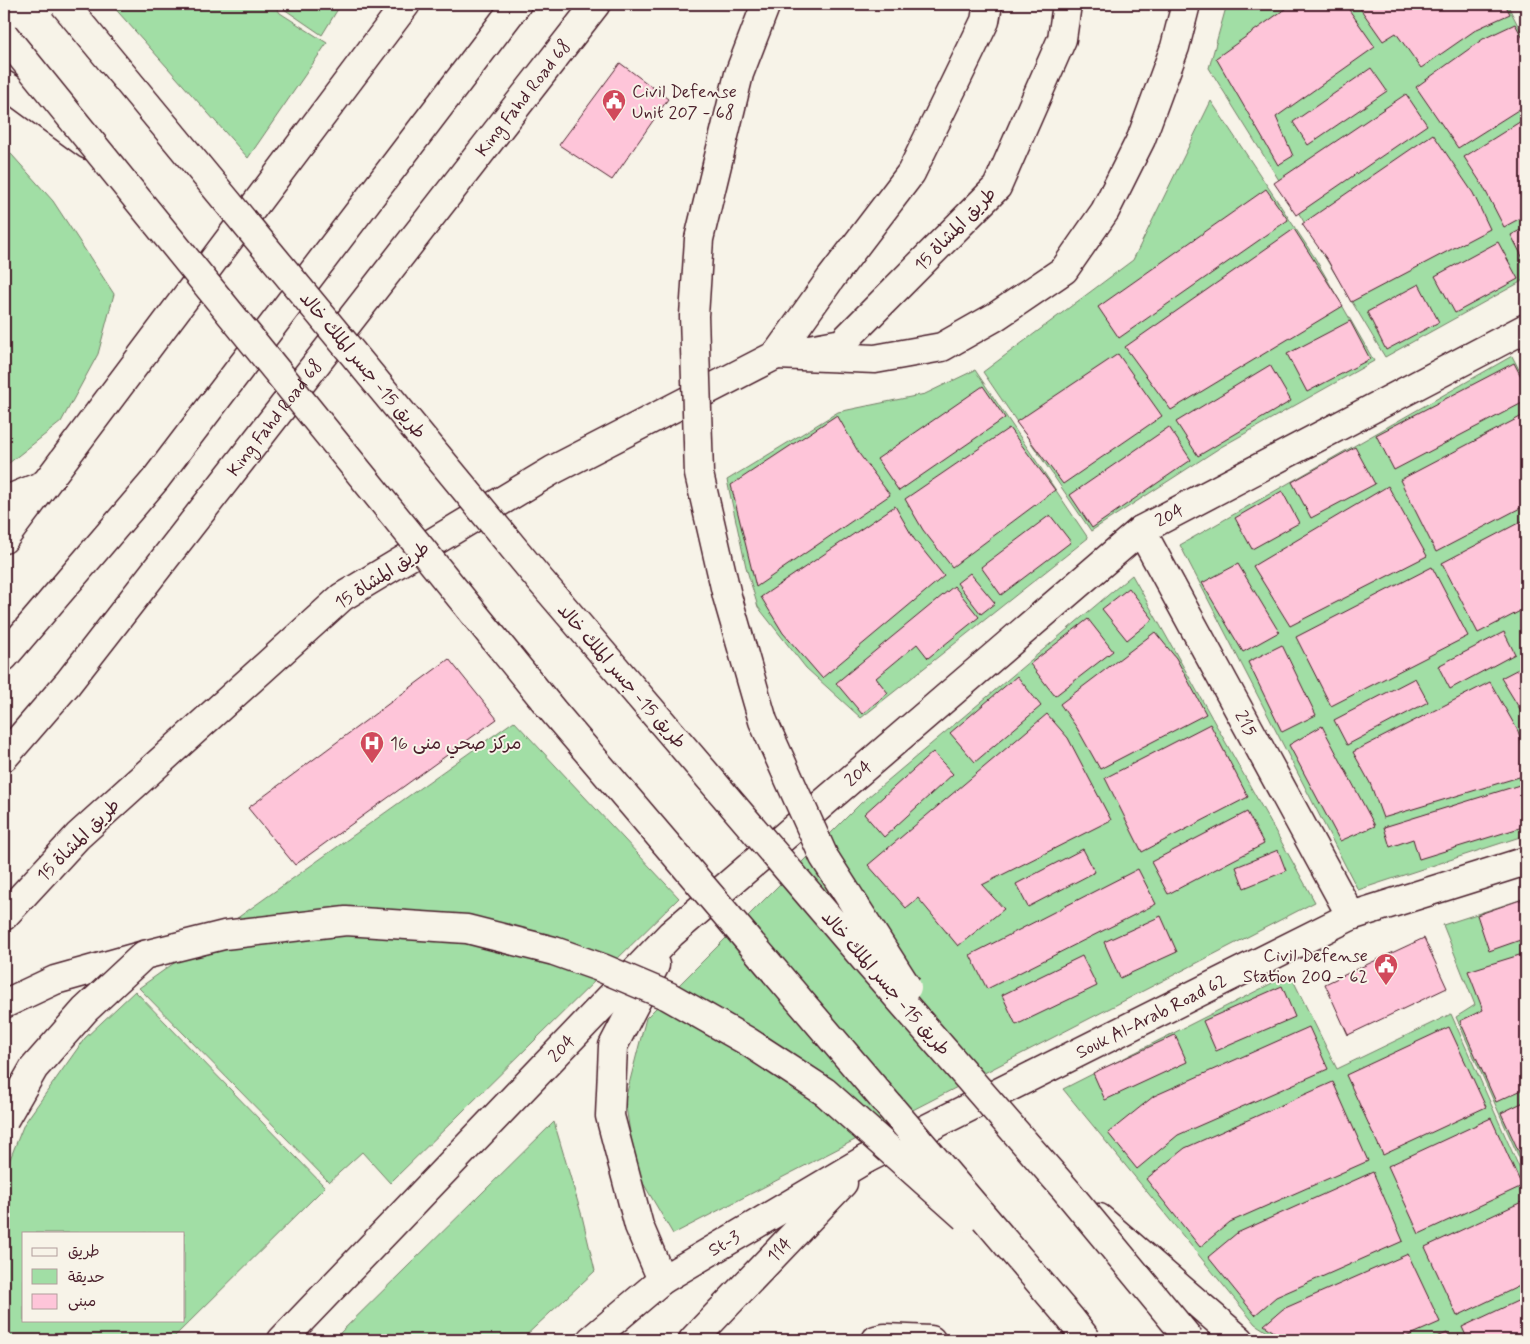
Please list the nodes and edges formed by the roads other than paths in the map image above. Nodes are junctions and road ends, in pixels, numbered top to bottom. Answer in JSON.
{"nodes":[{"id":1,"x":64,"y":4,"type":"edge"},
{"id":2,"x":406,"y":4,"type":"edge"},
{"id":3,"x":517,"y":4,"type":"edge"},
{"id":4,"x":596,"y":4,"type":"edge"},
{"id":5,"x":766,"y":4,"type":"edge"},
{"id":6,"x":988,"y":4,"type":"edge"},
{"id":7,"x":1067,"y":4,"type":"edge"},
{"id":8,"x":1186,"y":4,"type":"edge"},
{"id":9,"x":4,"y":35,"type":"edge"},
{"id":10,"x":4,"y":85,"type":"edge"},
{"id":11,"x":102,"y":156,"type":"junction"},
{"id":12,"x":1526,"y":328,"type":"edge"},
{"id":13,"x":776,"y":355,"type":"junction"},
{"id":14,"x":44,"y":484,"type":"junction"},
{"id":15,"x":4,"y":501,"type":"edge"},
{"id":16,"x":1141,"y":530,"type":"junction"},
{"id":17,"x":4,"y":539,"type":"edge"},
{"id":18,"x":4,"y":657,"type":"edge"},
{"id":19,"x":4,"y":757,"type":"edge"},
{"id":20,"x":1526,"y":861,"type":"edge"},
{"id":21,"x":4,"y":916,"type":"edge"},
{"id":22,"x":1351,"y":916,"type":"junction"},
{"id":23,"x":671,"y":934,"type":"junction"},
{"id":24,"x":144,"y":955,"type":"junction"},
{"id":25,"x":4,"y":1004,"type":"edge"},
{"id":26,"x":956,"y":1064,"type":"junction"},
{"id":27,"x":4,"y":1120,"type":"edge"},
{"id":28,"x":866,"y":1158,"type":"junction"},
{"id":29,"x":1066,"y":1190,"type":"junction"},
{"id":30,"x":662,"y":1280,"type":"junction"},
{"id":31,"x":1041,"y":1285,"type":"junction"},
{"id":32,"x":282,"y":1340,"type":"edge"},
{"id":33,"x":591,"y":1340,"type":"edge"},
{"id":34,"x":693,"y":1340,"type":"edge"},
{"id":35,"x":876,"y":1340,"type":"edge"},
{"id":36,"x":931,"y":1340,"type":"edge"},
{"id":37,"x":1087,"y":1340,"type":"edge"},
{"id":38,"x":1190,"y":1340,"type":"edge"},
{"id":39,"x":1240,"y":1340,"type":"edge"}],
"edges":[{"from":1,"to":26,"type":"main road","name":"طريق 15- جسر الملك خالد","bridge":true},
{"from":2,"to":14,"type":"main road"},
{"from":3,"to":18,"type":"main road"},
{"from":4,"to":19,"type":"main road","name":"King Fahd Road 68"},
{"from":5,"to":26,"type":"main road","bridge":true},
{"from":6,"to":13,"type":"main road","name":"طريق المشاة 15"},
{"from":7,"to":13,"type":"main road","name":"طريق المشاة 15"},
{"from":8,"to":13,"type":"main road"},
{"from":9,"to":11,"type":"main road","bridge":true},
{"from":10,"to":11,"type":"main road","bridge":true},
{"from":11,"to":31,"type":"main road","bridge":true},
{"from":12,"to":16,"type":"main road","name":"204"},
{"from":13,"to":21,"type":"main road","name":"طريق المشاة 15"},
{"from":14,"to":15,"type":"main road"},
{"from":14,"to":17,"type":"main road"},
{"from":16,"to":22,"type":"main road","name":"215"},
{"from":16,"to":23,"type":"main road","name":"204"},
{"from":20,"to":22,"type":"main road","name":"Souk Al-Arab Road 62"},
{"from":22,"to":28,"type":"main road","name":"Souk Al-Arab Road 62"},
{"from":23,"to":30,"type":"main road"},
{"from":23,"to":32,"type":"main road","name":"204"},
{"from":24,"to":25,"type":"main road"},
{"from":24,"to":27,"type":"main road","bridge":true},
{"from":24,"to":31,"type":"main road","bridge":true},
{"from":26,"to":29,"type":"main road","name":"طريق 15- جسر الملك خالد","bridge":true},
{"from":28,"to":30,"type":"main road","name":"St-3"},
{"from":28,"to":34,"type":"main road","name":"114"},
{"from":29,"to":38,"type":"main road","name":"طريق 15- جسر الملك خالد","bridge":true},
{"from":29,"to":39,"type":"main road","bridge":true},
{"from":30,"to":33,"type":"main road","name":"St-3"},
{"from":31,"to":37,"type":"main road","bridge":true},
{"from":35,"to":36,"type":"main road"}]}
